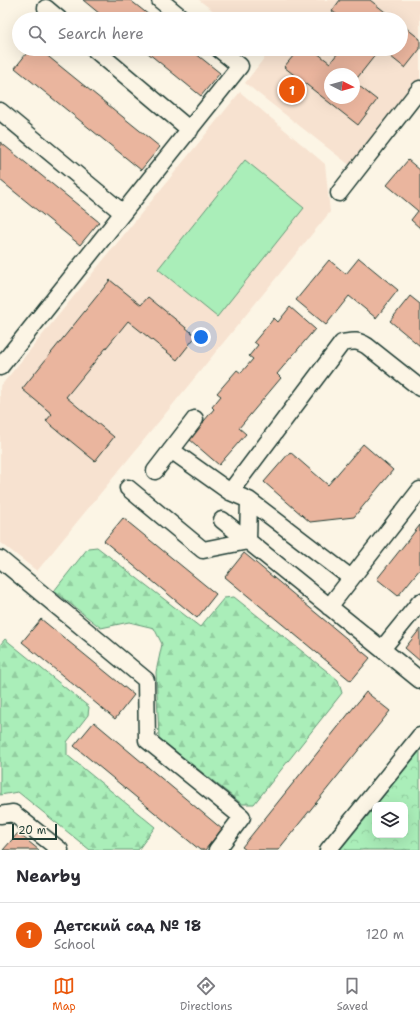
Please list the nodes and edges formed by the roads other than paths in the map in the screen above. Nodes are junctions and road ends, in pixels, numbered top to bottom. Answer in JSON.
{"nodes":[{"id":1,"x":160,"y":0,"type":"edge"},
{"id":2,"x":46,"y":8,"type":"dead end"},
{"id":3,"x":50,"y":12,"type":"edge"},
{"id":4,"x":175,"y":12,"type":"edge"},
{"id":5,"x":102,"y":56,"type":"edge"},
{"id":6,"x":228,"y":56,"type":"edge"},
{"id":7,"x":420,"y":89,"type":"edge"},
{"id":8,"x":0,"y":111,"type":"edge"},
{"id":9,"x":190,"y":130,"type":"junction"},
{"id":10,"x":339,"y":192,"type":"dead end"},
{"id":11,"x":123,"y":213,"type":"junction"},
{"id":12,"x":1,"y":364,"type":"edge"},
{"id":13,"x":420,"y":388,"type":"edge"},
{"id":14,"x":195,"y":419,"type":"dead end"},
{"id":15,"x":171,"y":450,"type":"junction"},
{"id":16,"x":155,"y":471,"type":"dead end"},
{"id":17,"x":128,"y":488,"type":"dead end"},
{"id":18,"x":420,"y":490,"type":"edge"},
{"id":19,"x":230,"y":492,"type":"junction"},
{"id":20,"x":249,"y":500,"type":"junction"},
{"id":21,"x":222,"y":520,"type":"dead end"},
{"id":22,"x":248,"y":541,"type":"junction"},
{"id":23,"x":0,"y":559,"type":"edge"},
{"id":24,"x":351,"y":578,"type":"junction"},
{"id":25,"x":420,"y":602,"type":"edge"},
{"id":26,"x":329,"y":607,"type":"junction"},
{"id":27,"x":382,"y":649,"type":"junction"},
{"id":28,"x":420,"y":680,"type":"edge"},
{"id":29,"x":420,"y":736,"type":"edge"},
{"id":30,"x":0,"y":815,"type":"edge"},
{"id":31,"x":60,"y":850,"type":"edge"},
{"id":32,"x":216,"y":850,"type":"edge"},
{"id":33,"x":328,"y":850,"type":"edge"}],
"edges":[{"from":1,"to":4,"type":"street"},
{"from":2,"to":3,"type":"street"},
{"from":5,"to":9,"type":"street"},
{"from":6,"to":9,"type":"street"},
{"from":7,"to":10,"type":"street"},
{"from":8,"to":11,"type":"street"},
{"from":9,"to":11,"type":"street"},
{"from":11,"to":12,"type":"street"},
{"from":13,"to":19,"type":"street"},
{"from":14,"to":15,"type":"street"},
{"from":15,"to":16,"type":"street"},
{"from":15,"to":19,"type":"street"},
{"from":17,"to":22,"type":"street"},
{"from":18,"to":24,"type":"street"},
{"from":19,"to":20,"type":"street"},
{"from":20,"to":22,"type":"street"},
{"from":20,"to":24,"type":"street"},
{"from":21,"to":22,"type":"street"},
{"from":22,"to":26,"type":"street"},
{"from":23,"to":32,"type":"street"},
{"from":24,"to":26,"type":"street"},
{"from":25,"to":27,"type":"street"},
{"from":26,"to":27,"type":"street"},
{"from":27,"to":28,"type":"street"},
{"from":29,"to":33,"type":"street"},
{"from":30,"to":31,"type":"street"}]}
